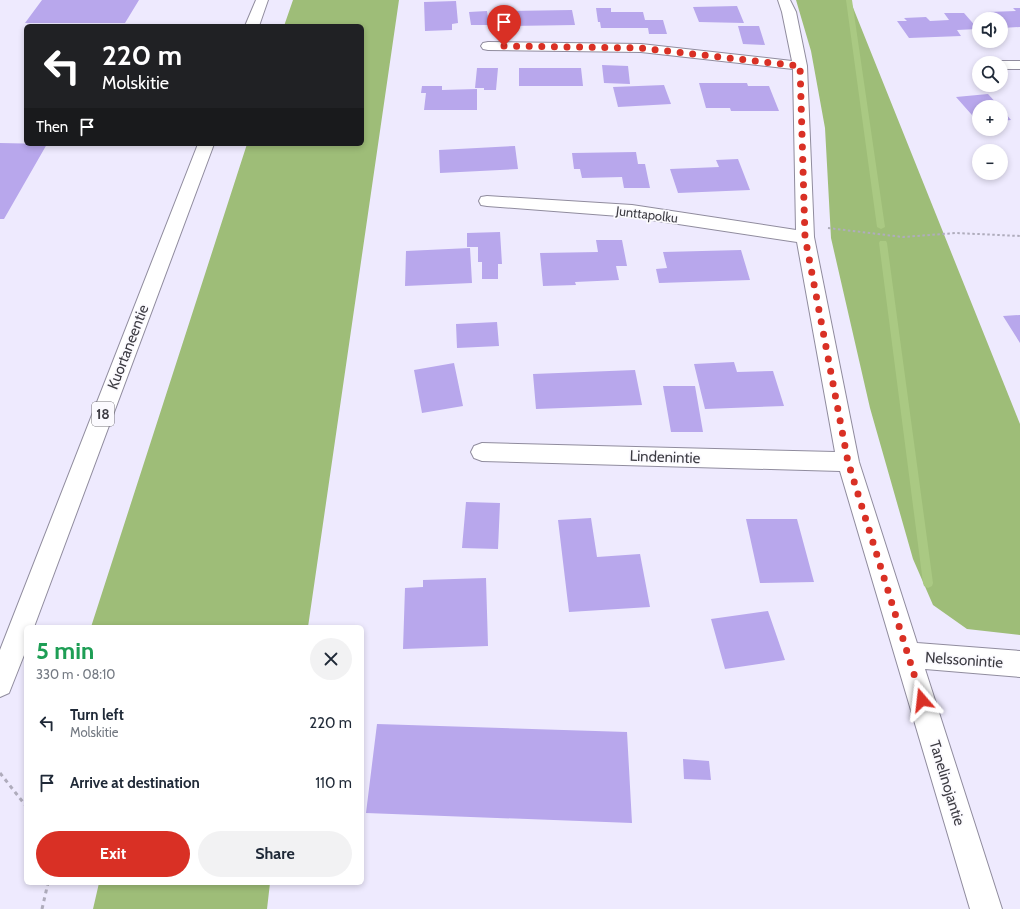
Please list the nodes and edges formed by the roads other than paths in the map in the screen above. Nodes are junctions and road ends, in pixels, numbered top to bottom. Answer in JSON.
{"nodes":[{"id":1,"x":262,"y":0,"type":"edge"},
{"id":2,"x":784,"y":0,"type":"edge"},
{"id":3,"x":253,"y":24,"type":"edge"},
{"id":4,"x":488,"y":46,"type":"dead end"},
{"id":5,"x":1008,"y":64,"type":"edge"},
{"id":6,"x":1020,"y":65,"type":"edge"},
{"id":7,"x":800,"y":66,"type":"junction"},
{"id":8,"x":205,"y":146,"type":"edge"},
{"id":9,"x":487,"y":201,"type":"dead end"},
{"id":10,"x":804,"y":231,"type":"junction"},
{"id":11,"x":482,"y":452,"type":"dead end"},
{"id":12,"x":848,"y":462,"type":"junction"},
{"id":13,"x":909,"y":656,"type":"junction"},
{"id":14,"x":1020,"y":664,"type":"edge"},
{"id":15,"x":0,"y":684,"type":"edge"},
{"id":16,"x":986,"y":909,"type":"edge"}],
"edges":[{"from":1,"to":3,"type":"main road"},
{"from":2,"to":7,"type":"main road","name":"Tanelinojantie"},
{"from":4,"to":7,"type":"main road"},
{"from":5,"to":6,"type":"main road"},
{"from":7,"to":10,"type":"main road","name":"Tanelinojantie"},
{"from":8,"to":15,"type":"main road","name":"Kuortaneentie","number":"18"},
{"from":9,"to":10,"type":"main road","name":"Junttapolku"},
{"from":10,"to":12,"type":"main road","name":"Tanelinojantie"},
{"from":11,"to":12,"type":"main road","name":"Lindenintie"},
{"from":12,"to":13,"type":"main road","name":"Tanelinojantie"},
{"from":13,"to":14,"type":"main road","name":"Nelssonintie"},
{"from":13,"to":16,"type":"main road","name":"Tanelinojantie"}]}
